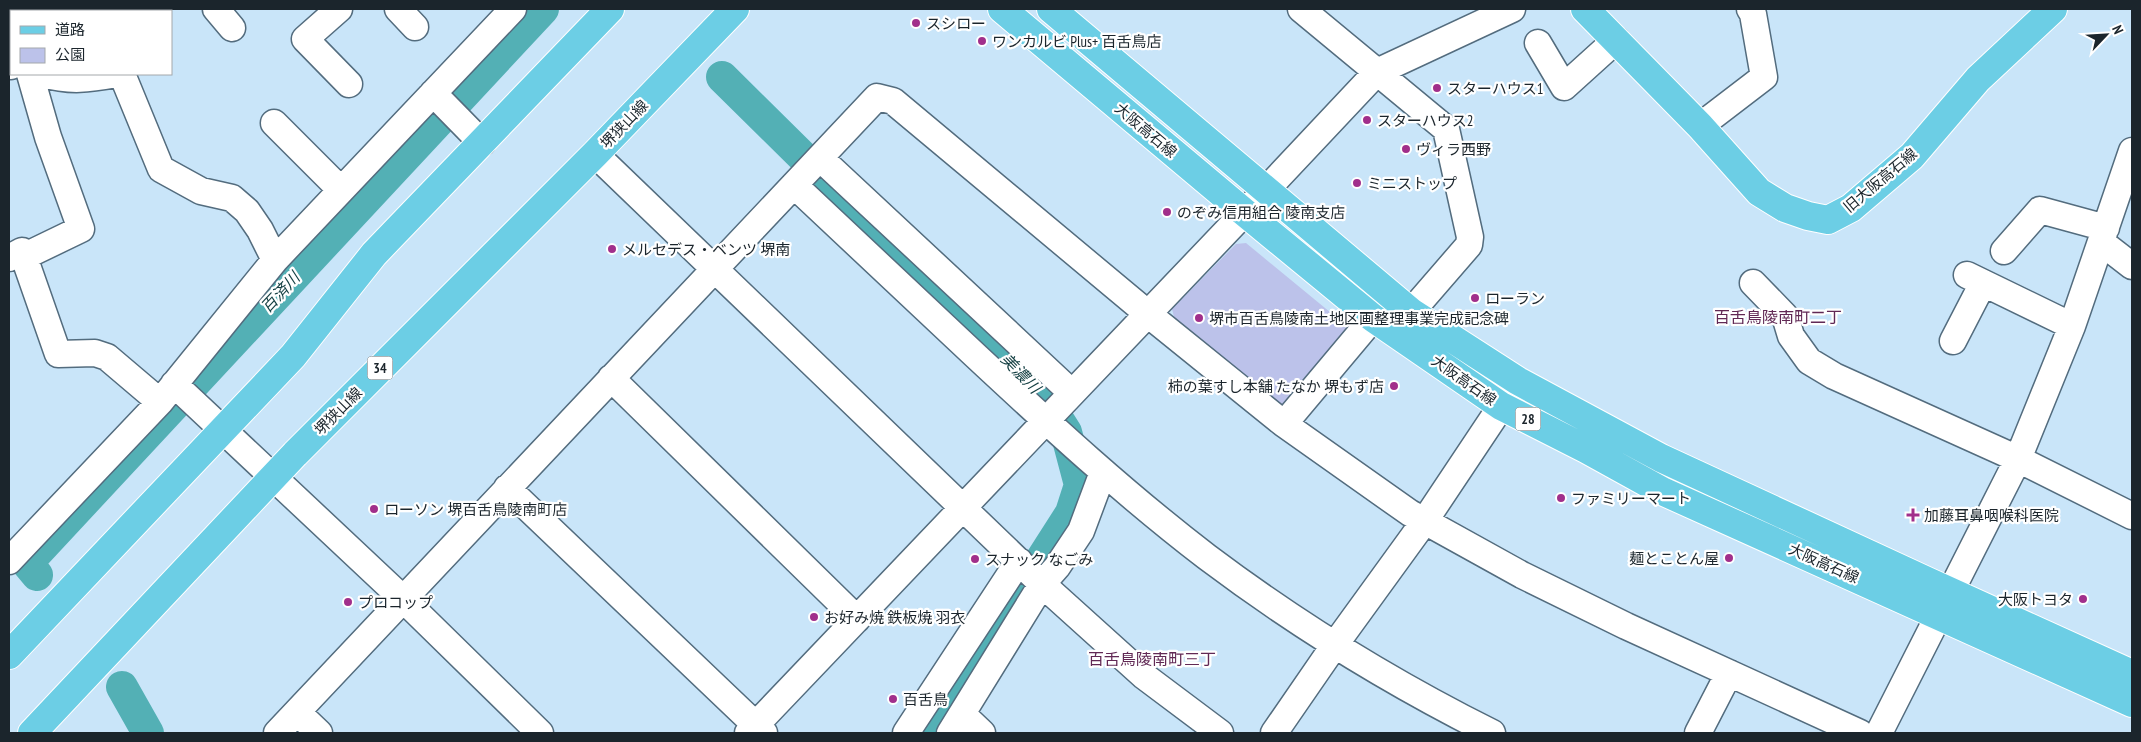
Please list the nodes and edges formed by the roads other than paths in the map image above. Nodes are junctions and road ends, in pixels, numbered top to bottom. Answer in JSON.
{"nodes":[{"id":1,"x":398,"y":9,"type":"edge"},
{"id":2,"x":513,"y":9,"type":"edge"},
{"id":3,"x":610,"y":9,"type":"edge"},
{"id":4,"x":734,"y":9,"type":"edge"},
{"id":5,"x":1002,"y":9,"type":"edge"},
{"id":6,"x":1051,"y":9,"type":"edge"},
{"id":7,"x":1301,"y":9,"type":"edge"},
{"id":8,"x":1512,"y":9,"type":"edge"},
{"id":9,"x":1585,"y":9,"type":"edge"},
{"id":10,"x":2053,"y":9,"type":"edge"},
{"id":11,"x":325,"y":13,"type":"edge"},
{"id":12,"x":1759,"y":13,"type":"edge"},
{"id":13,"x":415,"y":27,"type":"dead end"},
{"id":14,"x":1616,"y":40,"type":"junction"},
{"id":15,"x":1538,"y":43,"type":"dead end"},
{"id":16,"x":1377,"y":72,"type":"junction"},
{"id":17,"x":30,"y":75,"type":"edge"},
{"id":18,"x":46,"y":75,"type":"edge"},
{"id":19,"x":111,"y":75,"type":"edge"},
{"id":20,"x":122,"y":75,"type":"edge"},
{"id":21,"x":349,"y":84,"type":"dead end"},
{"id":22,"x":442,"y":103,"type":"junction"},
{"id":23,"x":274,"y":123,"type":"dead end"},
{"id":24,"x":1700,"y":126,"type":"junction"},
{"id":25,"x":482,"y":143,"type":"junction"},
{"id":26,"x":2132,"y":152,"type":"edge"},
{"id":27,"x":595,"y":154,"type":"junction"},
{"id":28,"x":808,"y":170,"type":"junction"},
{"id":29,"x":342,"y":190,"type":"junction"},
{"id":30,"x":1266,"y":190,"type":"junction"},
{"id":31,"x":1244,"y":212,"type":"junction"},
{"id":32,"x":2104,"y":235,"type":"junction"},
{"id":33,"x":2004,"y":251,"type":"dead end"},
{"id":34,"x":16,"y":257,"type":"edge"},
{"id":35,"x":274,"y":260,"type":"junction"},
{"id":36,"x":2132,"y":266,"type":"edge"},
{"id":37,"x":715,"y":268,"type":"junction"},
{"id":38,"x":1753,"y":283,"type":"dead end"},
{"id":39,"x":1411,"y":312,"type":"junction"},
{"id":40,"x":1148,"y":314,"type":"junction"},
{"id":41,"x":1373,"y":318,"type":"junction"},
{"id":42,"x":2072,"y":326,"type":"junction"},
{"id":43,"x":1953,"y":342,"type":"dead end"},
{"id":44,"x":611,"y":378,"type":"junction"},
{"id":45,"x":1518,"y":381,"type":"junction"},
{"id":46,"x":1072,"y":393,"type":"junction"},
{"id":47,"x":179,"y":396,"type":"junction"},
{"id":48,"x":1501,"y":406,"type":"junction"},
{"id":49,"x":1046,"y":421,"type":"junction"},
{"id":50,"x":1284,"y":424,"type":"junction"},
{"id":51,"x":223,"y":431,"type":"junction"},
{"id":52,"x":2018,"y":459,"type":"junction"},
{"id":53,"x":1103,"y":472,"type":"junction"},
{"id":54,"x":273,"y":477,"type":"junction"},
{"id":55,"x":507,"y":488,"type":"junction"},
{"id":56,"x":964,"y":508,"type":"junction"},
{"id":57,"x":2132,"y":516,"type":"edge"},
{"id":58,"x":1424,"y":522,"type":"junction"},
{"id":59,"x":9,"y":561,"type":"edge"},
{"id":60,"x":1019,"y":561,"type":"junction"},
{"id":61,"x":1042,"y":584,"type":"junction"},
{"id":62,"x":403,"y":599,"type":"junction"},
{"id":63,"x":1945,"y":604,"type":"junction"},
{"id":64,"x":857,"y":619,"type":"junction"},
{"id":65,"x":1334,"y":646,"type":"junction"},
{"id":66,"x":9,"y":655,"type":"edge"},
{"id":67,"x":1729,"y":673,"type":"junction"},
{"id":68,"x":2132,"y":674,"type":"edge"},
{"id":69,"x":2132,"y":703,"type":"edge"},
{"id":70,"x":297,"y":712,"type":"junction"},
{"id":71,"x":956,"y":724,"type":"edge"},
{"id":72,"x":756,"y":731,"type":"edge"},
{"id":73,"x":32,"y":733,"type":"edge"},
{"id":74,"x":277,"y":733,"type":"edge"},
{"id":75,"x":319,"y":733,"type":"edge"},
{"id":76,"x":540,"y":733,"type":"edge"},
{"id":77,"x":906,"y":733,"type":"edge"},
{"id":78,"x":982,"y":733,"type":"edge"},
{"id":79,"x":1220,"y":733,"type":"edge"},
{"id":80,"x":1274,"y":733,"type":"edge"},
{"id":81,"x":1492,"y":733,"type":"edge"},
{"id":82,"x":1698,"y":733,"type":"edge"},
{"id":83,"x":1860,"y":733,"type":"edge"},
{"id":84,"x":1879,"y":733,"type":"edge"}],
"edges":[{"from":1,"to":13,"type":"street"},
{"from":2,"to":22,"type":"street"},
{"from":3,"to":25,"type":"main road"},
{"from":4,"to":27,"type":"main road","name":"堺狭山線","number":"34"},
{"from":5,"to":31,"type":"main road","name":"大阪高石線","number":"28"},
{"from":6,"to":30,"type":"main road","name":"大阪高石線","number":"28"},
{"from":7,"to":16,"type":"street"},
{"from":8,"to":16,"type":"street"},
{"from":9,"to":14,"type":"main road","name":"旧大阪高石線"},
{"from":10,"to":24,"type":"main road","name":"旧大阪高石線"},
{"from":11,"to":21,"type":"street"},
{"from":12,"to":24,"type":"street"},
{"from":14,"to":15,"type":"street"},
{"from":14,"to":24,"type":"main road","name":"旧大阪高石線"},
{"from":16,"to":30,"type":"street"},
{"from":16,"to":39,"type":"street"},
{"from":17,"to":34,"type":"street"},
{"from":18,"to":19,"type":"street"},
{"from":20,"to":35,"type":"street"},
{"from":22,"to":25,"type":"street"},
{"from":22,"to":29,"type":"street"},
{"from":23,"to":29,"type":"street"},
{"from":25,"to":51,"type":"main road"},
{"from":26,"to":32,"type":"street"},
{"from":27,"to":37,"type":"street"},
{"from":27,"to":54,"type":"main road","name":"堺狭山線","number":"34"},
{"from":28,"to":37,"type":"street"},
{"from":28,"to":40,"type":"street"},
{"from":28,"to":46,"type":"street"},
{"from":28,"to":49,"type":"street"},
{"from":29,"to":35,"type":"street"},
{"from":30,"to":31,"type":"street"},
{"from":30,"to":39,"type":"main road","name":"大阪高石線","number":"28"},
{"from":31,"to":40,"type":"street"},
{"from":31,"to":41,"type":"main road","name":"大阪高石線","number":"28"},
{"from":32,"to":33,"type":"street"},
{"from":32,"to":36,"type":"street"},
{"from":32,"to":42,"type":"street"},
{"from":34,"to":47,"type":"street"},
{"from":35,"to":47,"type":"street"},
{"from":37,"to":44,"type":"street"},
{"from":37,"to":56,"type":"street"},
{"from":38,"to":52,"type":"street"},
{"from":39,"to":45,"type":"main road","name":"大阪高石線","number":"28"},
{"from":40,"to":46,"type":"street"},
{"from":40,"to":50,"type":"street"},
{"from":41,"to":48,"type":"main road","name":"大阪高石線","number":"28"},
{"from":41,"to":50,"type":"street"},
{"from":42,"to":43,"type":"street"},
{"from":42,"to":52,"type":"street"},
{"from":44,"to":55,"type":"street"},
{"from":44,"to":64,"type":"street"},
{"from":45,"to":48,"type":"street"},
{"from":45,"to":63,"type":"main road","name":"大阪高石線","number":"28"},
{"from":46,"to":49,"type":"street"},
{"from":47,"to":51,"type":"street"},
{"from":47,"to":59,"type":"street"},
{"from":48,"to":58,"type":"street"},
{"from":48,"to":63,"type":"main road","name":"大阪高石線","number":"28"},
{"from":49,"to":53,"type":"street"},
{"from":49,"to":56,"type":"street"},
{"from":50,"to":58,"type":"street"},
{"from":51,"to":54,"type":"street"},
{"from":51,"to":66,"type":"main road"},
{"from":52,"to":57,"type":"street"},
{"from":52,"to":63,"type":"street"},
{"from":53,"to":61,"type":"street"},
{"from":53,"to":65,"type":"street"},
{"from":54,"to":62,"type":"street"},
{"from":54,"to":73,"type":"main road","name":"堺狭山線","number":"34"},
{"from":55,"to":62,"type":"street"},
{"from":55,"to":72,"type":"street"},
{"from":56,"to":60,"type":"street"},
{"from":56,"to":64,"type":"street"},
{"from":58,"to":65,"type":"street"},
{"from":58,"to":67,"type":"street"},
{"from":60,"to":61,"type":"street"},
{"from":60,"to":77,"type":"street"},
{"from":61,"to":71,"type":"street"},
{"from":61,"to":79,"type":"street"},
{"from":62,"to":70,"type":"street"},
{"from":62,"to":76,"type":"street"},
{"from":63,"to":68,"type":"main road","name":"大阪高石線","number":"28"},
{"from":63,"to":69,"type":"main road","name":"大阪高石線","number":"28"},
{"from":63,"to":84,"type":"street"},
{"from":64,"to":72,"type":"street"},
{"from":65,"to":80,"type":"street"},
{"from":65,"to":81,"type":"street"},
{"from":67,"to":82,"type":"street"},
{"from":67,"to":83,"type":"street"},
{"from":70,"to":74,"type":"street"},
{"from":70,"to":75,"type":"street"},
{"from":71,"to":78,"type":"street"}]}
